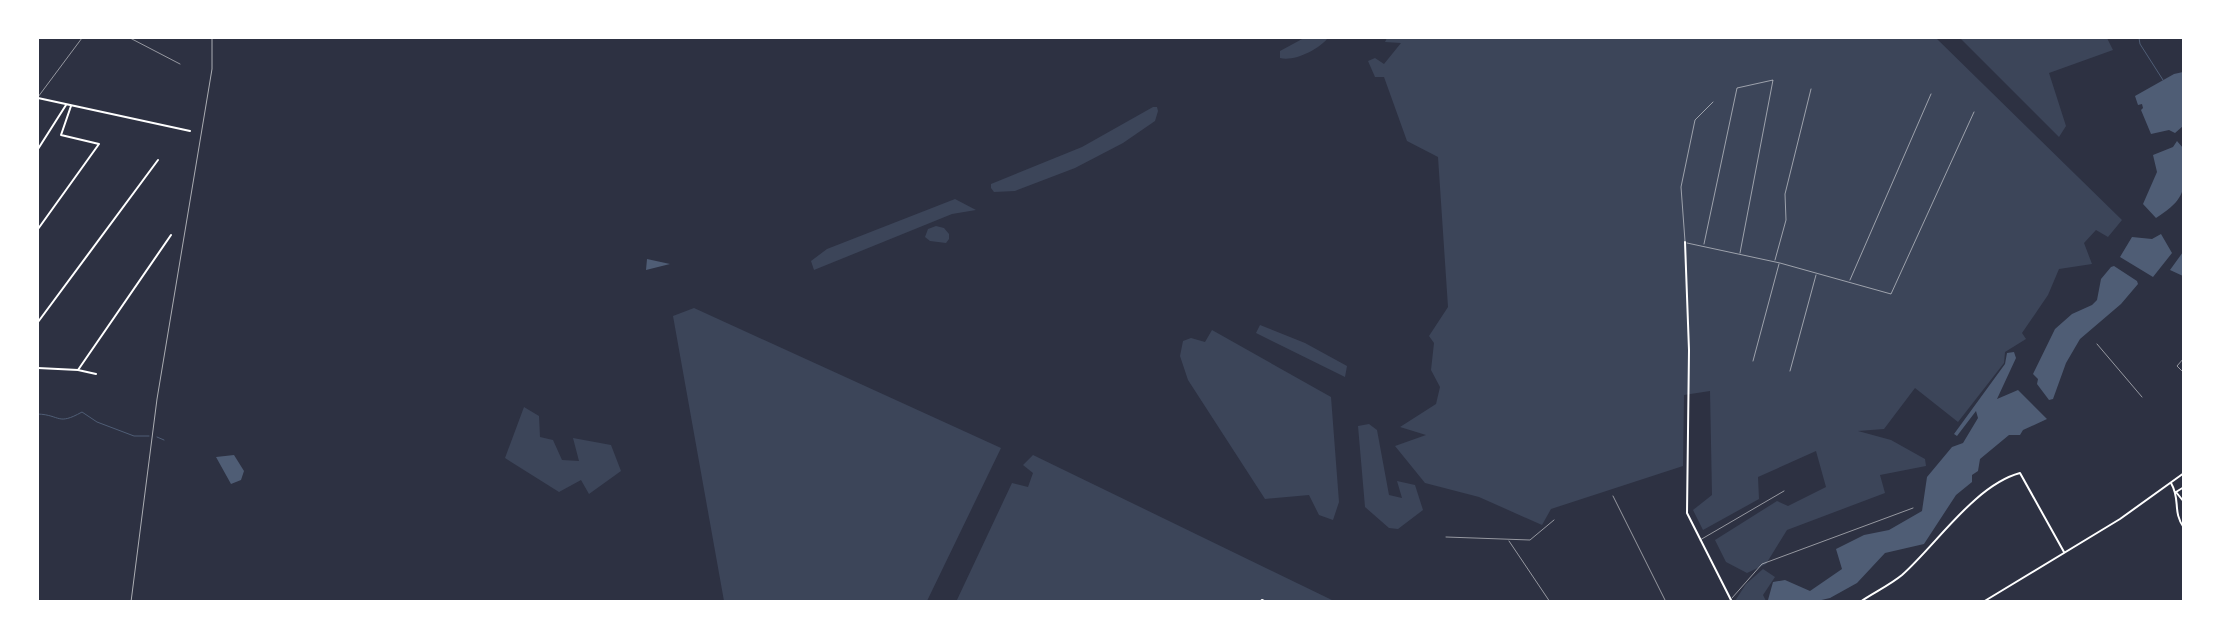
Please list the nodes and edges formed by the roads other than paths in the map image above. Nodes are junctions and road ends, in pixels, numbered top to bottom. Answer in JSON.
{"nodes":[{"id":1,"x":82,"y":38,"type":"edge"},
{"id":2,"x":130,"y":38,"type":"edge"},
{"id":3,"x":180,"y":64,"type":"dead end"},
{"id":4,"x":1811,"y":89,"type":"dead end"},
{"id":5,"x":1931,"y":94,"type":"dead end"},
{"id":6,"x":38,"y":97,"type":"edge"},
{"id":7,"x":1713,"y":102,"type":"dead end"},
{"id":8,"x":66,"y":105,"type":"junction"},
{"id":9,"x":71,"y":106,"type":"junction"},
{"id":10,"x":1974,"y":112,"type":"dead end"},
{"id":11,"x":190,"y":131,"type":"dead end"},
{"id":12,"x":38,"y":149,"type":"edge"},
{"id":13,"x":158,"y":160,"type":"dead end"},
{"id":14,"x":38,"y":229,"type":"edge"},
{"id":15,"x":171,"y":235,"type":"dead end"},
{"id":16,"x":1685,"y":242,"type":"junction"},
{"id":17,"x":1704,"y":246,"type":"junction"},
{"id":18,"x":1740,"y":254,"type":"junction"},
{"id":19,"x":1775,"y":262,"type":"junction"},
{"id":20,"x":1779,"y":263,"type":"junction"},
{"id":21,"x":1817,"y":273,"type":"junction"},
{"id":22,"x":1849,"y":282,"type":"junction"},
{"id":23,"x":38,"y":322,"type":"edge"},
{"id":24,"x":2097,"y":344,"type":"dead end"},
{"id":25,"x":2184,"y":358,"type":"edge"},
{"id":26,"x":1753,"y":361,"type":"dead end"},
{"id":27,"x":38,"y":368,"type":"edge"},
{"id":28,"x":78,"y":370,"type":"junction"},
{"id":29,"x":1790,"y":371,"type":"dead end"},
{"id":30,"x":2184,"y":373,"type":"edge"},
{"id":31,"x":96,"y":374,"type":"dead end"},
{"id":32,"x":2142,"y":397,"type":"dead end"},
{"id":33,"x":2184,"y":472,"type":"edge"},
{"id":34,"x":2171,"y":483,"type":"junction"},
{"id":35,"x":2184,"y":486,"type":"edge"},
{"id":36,"x":1784,"y":491,"type":"dead end"},
{"id":37,"x":2176,"y":492,"type":"junction"},
{"id":38,"x":1613,"y":496,"type":"dead end"},
{"id":39,"x":2184,"y":502,"type":"edge"},
{"id":40,"x":1913,"y":508,"type":"dead end"},
{"id":41,"x":1554,"y":520,"type":"dead end"},
{"id":42,"x":2184,"y":528,"type":"edge"},
{"id":43,"x":1446,"y":537,"type":"dead end"},
{"id":44,"x":1507,"y":540,"type":"junction"},
{"id":45,"x":1700,"y":540,"type":"junction"},
{"id":46,"x":2065,"y":553,"type":"junction"},
{"id":47,"x":1731,"y":600,"type":"edge"},
{"id":48,"x":1260,"y":602,"type":"edge"},
{"id":49,"x":1266,"y":602,"type":"edge"},
{"id":50,"x":1550,"y":602,"type":"edge"},
{"id":51,"x":1666,"y":602,"type":"edge"},
{"id":52,"x":1860,"y":602,"type":"edge"},
{"id":53,"x":1983,"y":602,"type":"edge"}],
"edges":[{"from":1,"to":6,"type":"lane"},
{"from":2,"to":3,"type":"lane"},
{"from":4,"to":19,"type":"lane"},
{"from":5,"to":22,"type":"lane"},
{"from":6,"to":8,"type":"street"},
{"from":7,"to":16,"type":"lane"},
{"from":8,"to":9,"type":"street"},
{"from":8,"to":12,"type":"street"},
{"from":9,"to":11,"type":"street"},
{"from":9,"to":14,"type":"street"},
{"from":10,"to":22,"type":"lane"},
{"from":13,"to":23,"type":"street"},
{"from":15,"to":28,"type":"street"},
{"from":16,"to":17,"type":"lane"},
{"from":16,"to":45,"type":"street"},
{"from":17,"to":18,"type":"lane"},
{"from":17,"to":18,"type":"lane"},
{"from":18,"to":19,"type":"lane"},
{"from":19,"to":20,"type":"lane"},
{"from":20,"to":21,"type":"lane"},
{"from":20,"to":26,"type":"lane"},
{"from":21,"to":22,"type":"lane"},
{"from":21,"to":29,"type":"lane"},
{"from":24,"to":32,"type":"lane"},
{"from":25,"to":30,"type":"lane"},
{"from":27,"to":28,"type":"street"},
{"from":28,"to":31,"type":"street"},
{"from":33,"to":34,"type":"street"},
{"from":34,"to":37,"type":"street"},
{"from":34,"to":46,"type":"street"},
{"from":35,"to":37,"type":"street"},
{"from":36,"to":45,"type":"lane"},
{"from":37,"to":39,"type":"street"},
{"from":37,"to":42,"type":"street"},
{"from":38,"to":51,"type":"lane"},
{"from":40,"to":47,"type":"lane"},
{"from":41,"to":44,"type":"lane"},
{"from":43,"to":44,"type":"lane"},
{"from":44,"to":50,"type":"lane"},
{"from":45,"to":47,"type":"street"},
{"from":46,"to":52,"type":"street"},
{"from":46,"to":53,"type":"street"},
{"from":48,"to":49,"type":"street"}]}
